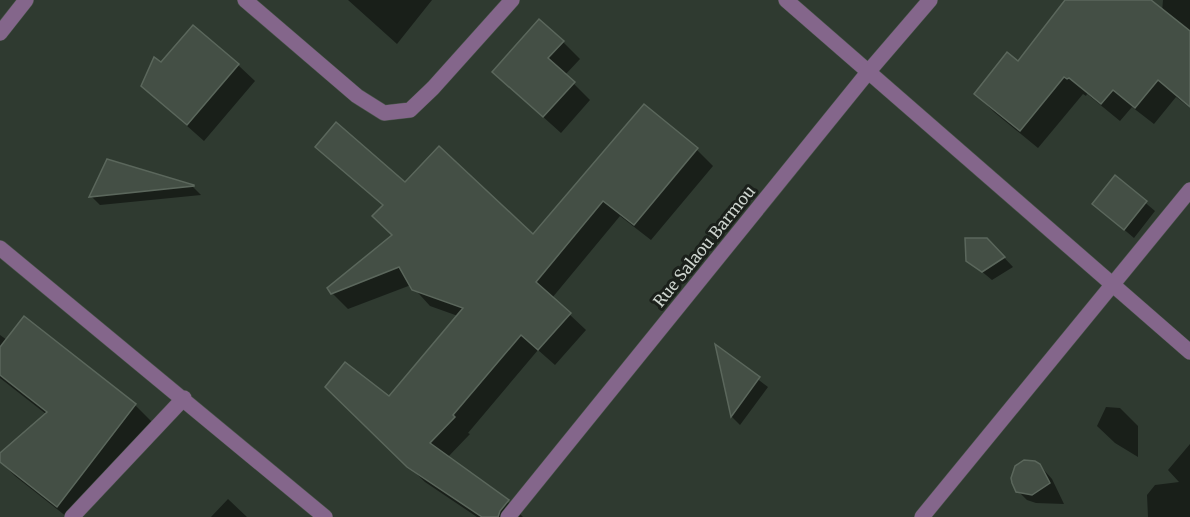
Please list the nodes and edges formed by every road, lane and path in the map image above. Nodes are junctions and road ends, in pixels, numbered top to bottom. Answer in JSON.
{"nodes":[{"id":1,"x":26,"y":0,"type":"edge"},
{"id":2,"x":245,"y":0,"type":"edge"},
{"id":3,"x":512,"y":0,"type":"edge"},
{"id":4,"x":786,"y":0,"type":"edge"},
{"id":5,"x":930,"y":0,"type":"edge"},
{"id":6,"x":0,"y":33,"type":"edge"},
{"id":7,"x":869,"y":71,"type":"junction"},
{"id":8,"x":1190,"y":190,"type":"edge"},
{"id":9,"x":0,"y":248,"type":"edge"},
{"id":10,"x":1111,"y":285,"type":"junction"},
{"id":11,"x":1190,"y":352,"type":"edge"},
{"id":12,"x":184,"y":398,"type":"junction"},
{"id":13,"x":72,"y":517,"type":"edge"},
{"id":14,"x":326,"y":517,"type":"edge"},
{"id":15,"x":508,"y":517,"type":"edge"},
{"id":16,"x":922,"y":517,"type":"edge"}],
"edges":[{"from":1,"to":6,"type":"street"},
{"from":2,"to":3,"type":"street"},
{"from":4,"to":7,"type":"street"},
{"from":5,"to":7,"type":"street","name":"Rue Salaou Barmou"},
{"from":7,"to":10,"type":"street"},
{"from":7,"to":15,"type":"street","name":"Rue Salaou Barmou"},
{"from":8,"to":10,"type":"street"},
{"from":9,"to":12,"type":"street"},
{"from":10,"to":11,"type":"street"},
{"from":10,"to":16,"type":"street"},
{"from":12,"to":13,"type":"street"},
{"from":12,"to":14,"type":"street"}]}
